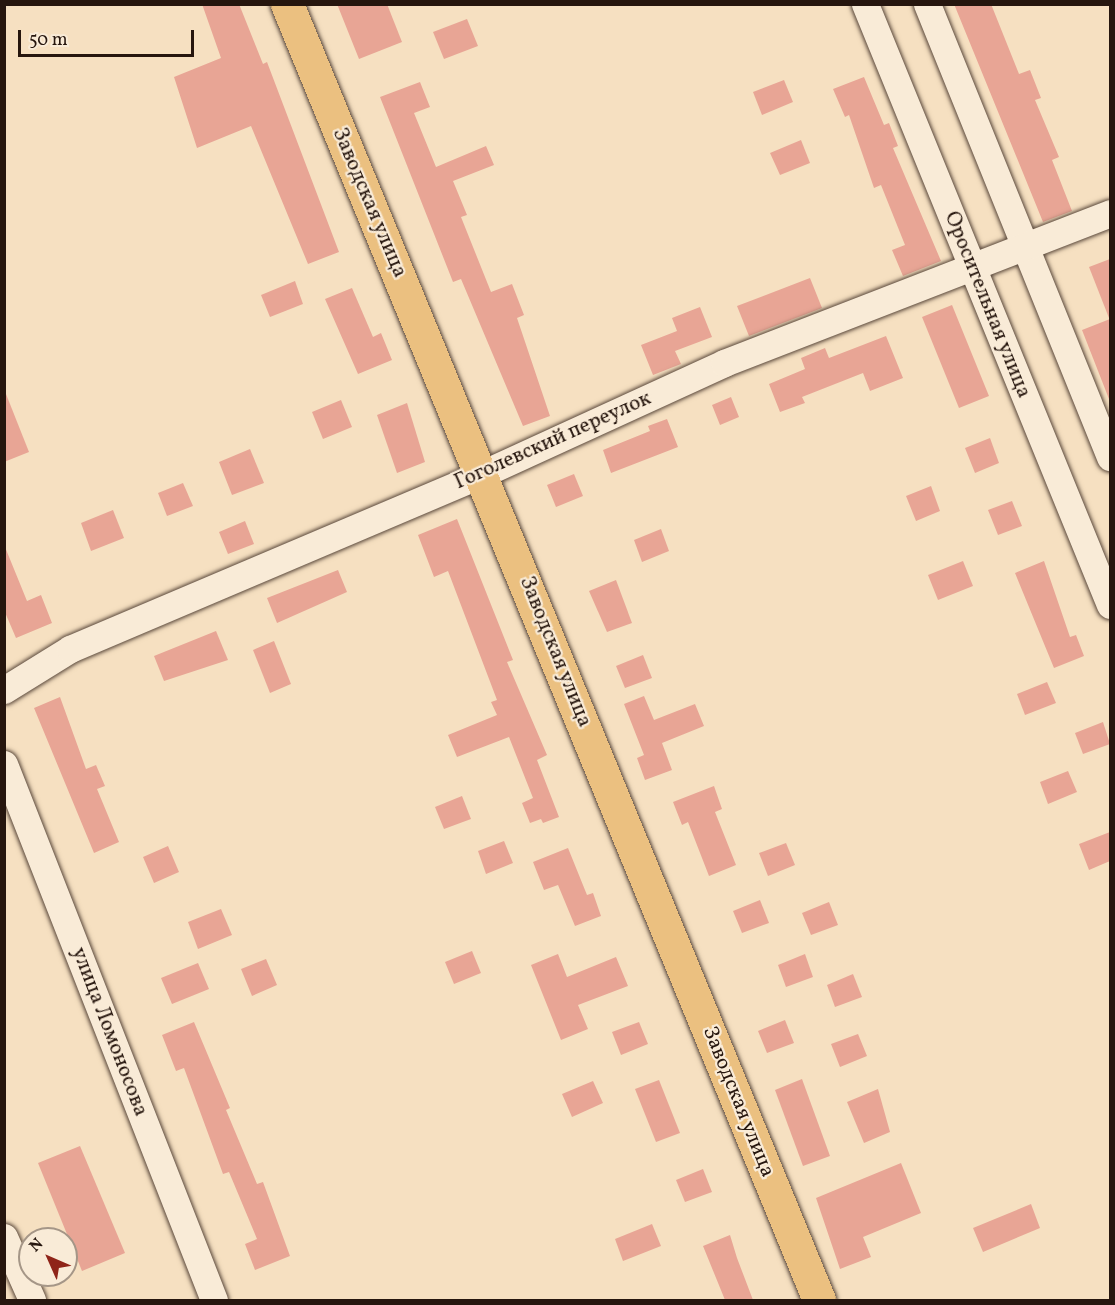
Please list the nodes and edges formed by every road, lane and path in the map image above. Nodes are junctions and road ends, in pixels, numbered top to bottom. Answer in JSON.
{"nodes":[{"id":1,"x":287,"y":4,"type":"edge"},
{"id":2,"x":865,"y":4,"type":"edge"},
{"id":3,"x":927,"y":4,"type":"edge"},
{"id":4,"x":1110,"y":213,"type":"edge"},
{"id":5,"x":1025,"y":246,"type":"junction"},
{"id":6,"x":971,"y":267,"type":"junction"},
{"id":7,"x":1110,"y":458,"type":"edge"},
{"id":8,"x":482,"y":474,"type":"junction"},
{"id":9,"x":1110,"y":605,"type":"edge"},
{"id":10,"x":4,"y":690,"type":"edge"},
{"id":11,"x":4,"y":765,"type":"edge"},
{"id":12,"x":4,"y":1237,"type":"edge"},
{"id":13,"x":32,"y":1300,"type":"edge"},
{"id":14,"x":214,"y":1300,"type":"edge"},
{"id":15,"x":819,"y":1300,"type":"edge"}],
"edges":[{"from":1,"to":8,"type":"main road","name":"Заводская улица"},
{"from":2,"to":6,"type":"street","name":"Оросительная улица"},
{"from":3,"to":5,"type":"street"},
{"from":4,"to":5,"type":"street","name":"Гоголевский переулок"},
{"from":5,"to":6,"type":"street","name":"Гоголевский переулок"},
{"from":5,"to":7,"type":"street"},
{"from":6,"to":8,"type":"street","name":"Гоголевский переулок"},
{"from":6,"to":9,"type":"street","name":"Оросительная улица"},
{"from":8,"to":10,"type":"street","name":"Гоголевский переулок"},
{"from":8,"to":15,"type":"main road","name":"Заводская улица"},
{"from":11,"to":14,"type":"street","name":"улица Ломоносова"},
{"from":12,"to":13,"type":"street"}]}
